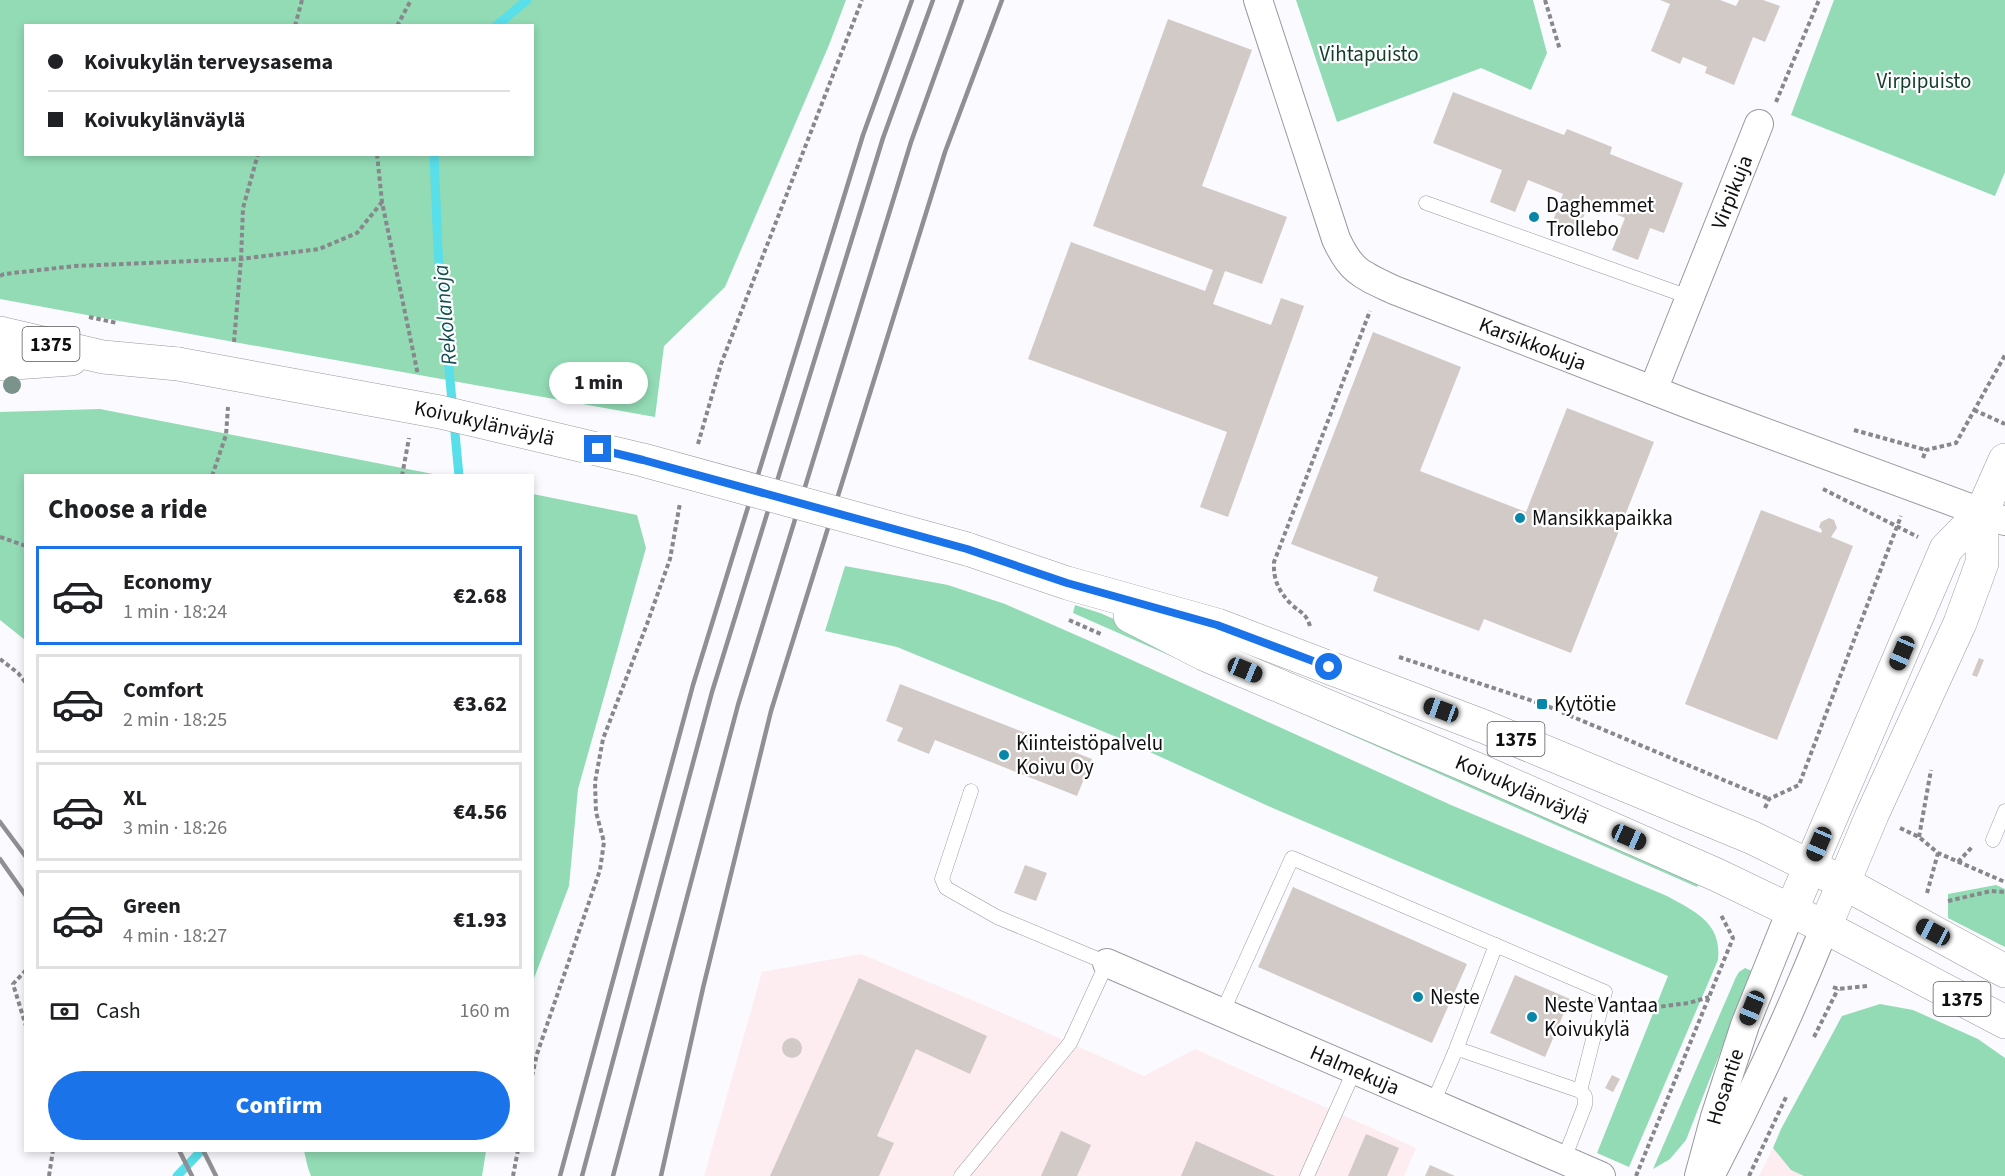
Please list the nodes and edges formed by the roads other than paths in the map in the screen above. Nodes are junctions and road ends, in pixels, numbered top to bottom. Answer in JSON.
{"nodes":[{"id":1,"x":1258,"y":0,"type":"edge"},
{"id":2,"x":1759,"y":124,"type":"road end"},
{"id":3,"x":1426,"y":203,"type":"dead end"},
{"id":4,"x":1689,"y":297,"type":"junction"},
{"id":5,"x":0,"y":333,"type":"edge"},
{"id":6,"x":103,"y":357,"type":"junction"},
{"id":7,"x":0,"y":364,"type":"edge"},
{"id":8,"x":1653,"y":390,"type":"junction"},
{"id":9,"x":2005,"y":460,"type":"edge"},
{"id":10,"x":1994,"y":517,"type":"edge"},
{"id":11,"x":1067,"y":583,"type":"junction"},
{"id":12,"x":971,"y":791,"type":"dead end"},
{"id":13,"x":2005,"y":811,"type":"edge"},
{"id":14,"x":1994,"y":840,"type":"dead end"},
{"id":15,"x":1810,"y":866,"type":"junction"},
{"id":16,"x":1844,"y":883,"type":"junction"},
{"id":17,"x":1791,"y":911,"type":"junction"},
{"id":18,"x":1825,"y":927,"type":"junction"},
{"id":19,"x":1496,"y":945,"type":"junction"},
{"id":20,"x":1107,"y":963,"type":"junction"},
{"id":21,"x":2005,"y":971,"type":"edge"},
{"id":22,"x":1222,"y":1013,"type":"junction"},
{"id":23,"x":2005,"y":1022,"type":"edge"},
{"id":24,"x":1455,"y":1052,"type":"junction"},
{"id":25,"x":1355,"y":1070,"type":"junction"},
{"id":26,"x":1580,"y":1091,"type":"junction"},
{"id":27,"x":1433,"y":1103,"type":"junction"},
{"id":28,"x":1564,"y":1159,"type":"junction"},
{"id":29,"x":961,"y":1176,"type":"edge"},
{"id":30,"x":1307,"y":1176,"type":"edge"},
{"id":31,"x":1601,"y":1176,"type":"edge"},
{"id":32,"x":1699,"y":1176,"type":"edge"},
{"id":33,"x":1710,"y":1176,"type":"edge"}],
"edges":[{"from":1,"to":8,"type":"street","name":"Karsikkokuja"},
{"from":2,"to":4,"type":"street","name":"Virpikuja"},
{"from":3,"to":4,"type":"lane"},
{"from":4,"to":8,"type":"street","name":"Virpikuja"},
{"from":5,"to":6,"type":"main road","name":"Koivukylänväylä","number":"1375"},
{"from":6,"to":7,"type":"main road","name":"Koivukylänväylä"},
{"from":6,"to":11,"type":"main road","name":"Koivukylänväylä","number":"1375","bridge":true},
{"from":8,"to":10,"type":"street","name":"Karsikkokuja"},
{"from":9,"to":10,"type":"main road"},
{"from":10,"to":15,"type":"main road"},
{"from":10,"to":16,"type":"main road"},
{"from":11,"to":15,"type":"main road","name":"Koivukylänväylä","number":"1375"},
{"from":11,"to":17,"type":"main road","name":"Koivukylänväylä","number":"1375"},
{"from":12,"to":20,"type":"lane"},
{"from":13,"to":14,"type":"lane"},
{"from":15,"to":16,"type":"main road","name":"Koivukylänväylä","number":"1375"},
{"from":15,"to":17,"type":"main road","name":"Hosantie"},
{"from":16,"to":18,"type":"main road","name":"Hosantie"},
{"from":16,"to":21,"type":"main road","name":"Koivukylänväylä","number":"1375"},
{"from":17,"to":18,"type":"main road","name":"Koivukylänväylä","number":"1375"},
{"from":17,"to":32,"type":"street","name":"Hosantie"},
{"from":18,"to":23,"type":"main road","name":"Koivukylänväylä","number":"1375"},
{"from":18,"to":33,"type":"street","name":"Hosantie"},
{"from":19,"to":22,"type":"lane"},
{"from":19,"to":24,"type":"lane"},
{"from":19,"to":26,"type":"lane"},
{"from":20,"to":22,"type":"street","name":"Halmekuja"},
{"from":20,"to":29,"type":"lane"},
{"from":22,"to":25,"type":"street","name":"Halmekuja"},
{"from":24,"to":26,"type":"lane"},
{"from":24,"to":27,"type":"lane"},
{"from":25,"to":27,"type":"street","name":"Halmekuja"},
{"from":25,"to":30,"type":"lane"},
{"from":26,"to":28,"type":"lane"},
{"from":27,"to":28,"type":"street","name":"Halmekuja"},
{"from":28,"to":31,"type":"street","name":"Halmekuja"}]}
